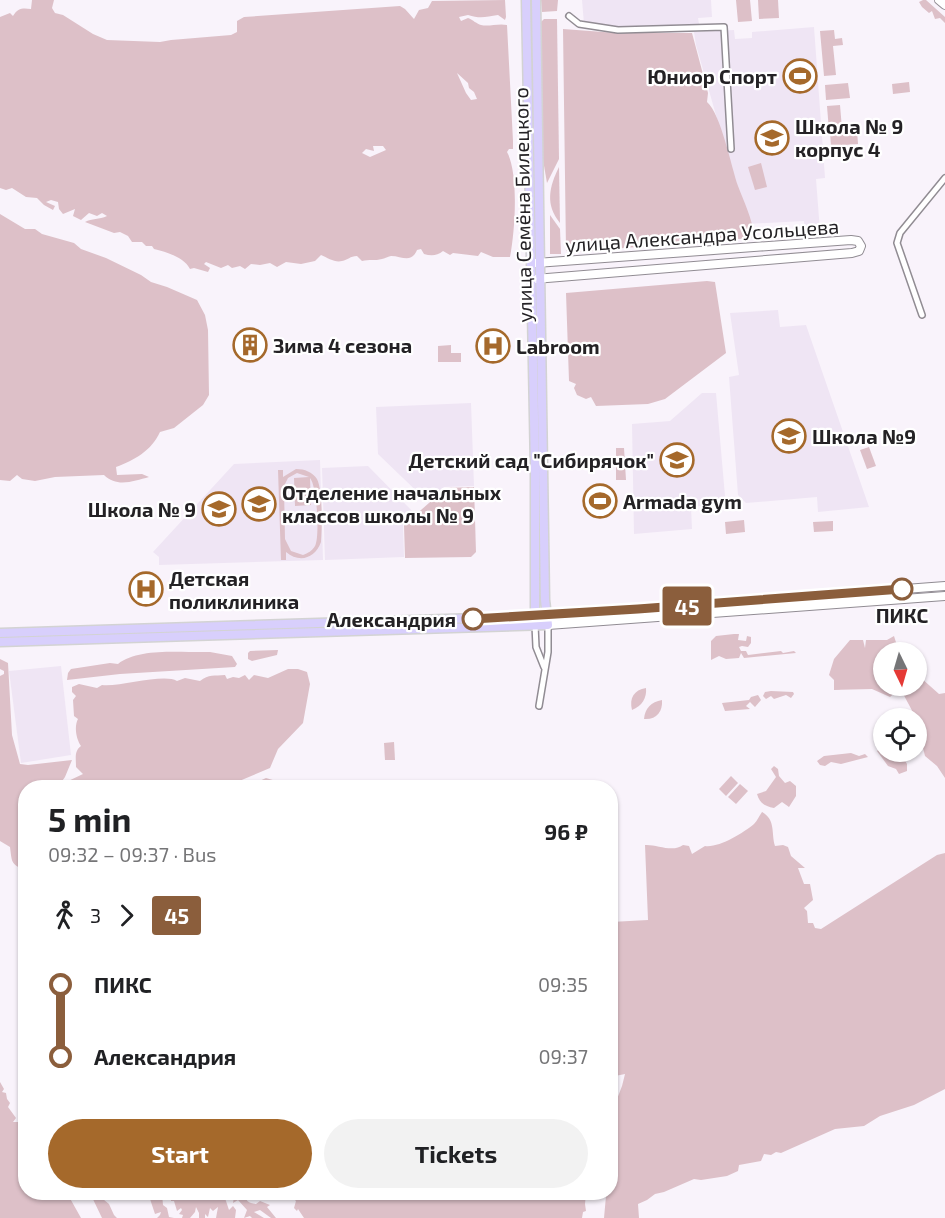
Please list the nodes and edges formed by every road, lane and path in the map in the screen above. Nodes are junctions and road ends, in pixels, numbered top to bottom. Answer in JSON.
{"nodes":[{"id":1,"x":526,"y":0,"type":"edge"},
{"id":2,"x":536,"y":0,"type":"edge"},
{"id":3,"x":939,"y":0,"type":"edge"},
{"id":4,"x":945,"y":5,"type":"edge"},
{"id":5,"x":569,"y":16,"type":"dead end"},
{"id":6,"x":732,"y":149,"type":"dead end"},
{"id":7,"x":945,"y":178,"type":"edge"},
{"id":8,"x":536,"y":263,"type":"junction"},
{"id":9,"x":536,"y":279,"type":"junction"},
{"id":10,"x":922,"y":315,"type":"dead end"},
{"id":11,"x":945,"y":586,"type":"edge"},
{"id":12,"x":945,"y":596,"type":"edge"},
{"id":13,"x":547,"y":620,"type":"junction"},
{"id":14,"x":535,"y":621,"type":"junction"},
{"id":15,"x":0,"y":633,"type":"edge"},
{"id":16,"x":20,"y":637,"type":"junction"},
{"id":17,"x":0,"y":642,"type":"edge"},
{"id":18,"x":545,"y":669,"type":"junction"},
{"id":19,"x":539,"y":706,"type":"dead end"}],
"edges":[{"from":1,"to":8,"type":"main road","name":"улица Семёна Билецкого"},
{"from":2,"to":8,"type":"main road","name":"улица Семёна Билецкого"},
{"from":3,"to":4,"type":"main road"},
{"from":5,"to":6,"type":"street"},
{"from":7,"to":10,"type":"street"},
{"from":8,"to":9,"type":"main road","name":"улица Семёна Билецкого"},
{"from":8,"to":9,"type":"main road","name":"улица Александра Усольцева"},
{"from":9,"to":13,"type":"main road","name":"улица Семёна Билецкого"},
{"from":9,"to":14,"type":"main road","name":"улица Семёна Билецкого"},
{"from":11,"to":13,"type":"main road"},
{"from":12,"to":13,"type":"main road"},
{"from":13,"to":14,"type":"main road"},
{"from":13,"to":18,"type":"street"},
{"from":14,"to":16,"type":"main road"},
{"from":14,"to":18,"type":"street","name":"улица Семёна Билецкого"},
{"from":15,"to":16,"type":"main road"},
{"from":16,"to":17,"type":"main road"},
{"from":18,"to":19,"type":"street","name":"улица Семёна Билецкого"}]}
